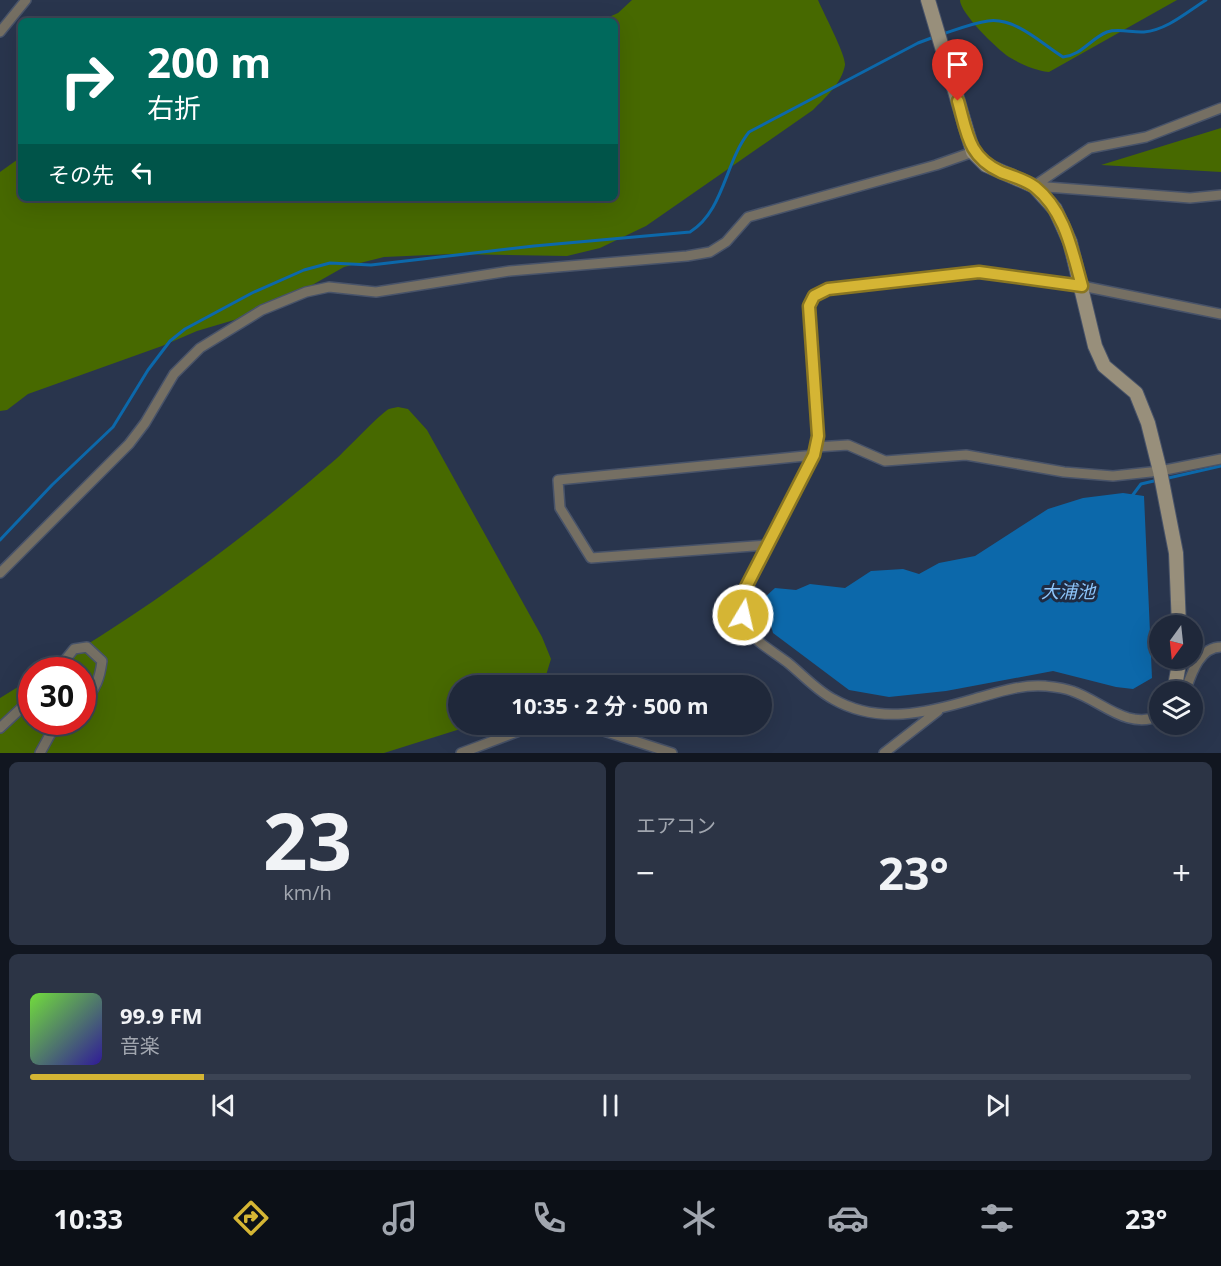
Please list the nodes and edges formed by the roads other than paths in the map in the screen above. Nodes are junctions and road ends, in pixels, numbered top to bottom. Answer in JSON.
{"nodes":[{"id":1,"x":26,"y":0,"type":"edge"},
{"id":2,"x":928,"y":0,"type":"edge"},
{"id":3,"x":0,"y":32,"type":"edge"},
{"id":4,"x":1221,"y":108,"type":"edge"},
{"id":5,"x":973,"y":152,"type":"junction"},
{"id":6,"x":1034,"y":186,"type":"junction"},
{"id":7,"x":1221,"y":195,"type":"edge"},
{"id":8,"x":1082,"y":286,"type":"junction"},
{"id":9,"x":1221,"y":314,"type":"edge"},
{"id":10,"x":815,"y":451,"type":"junction"},
{"id":11,"x":1221,"y":459,"type":"edge"},
{"id":12,"x":1160,"y":471,"type":"junction"},
{"id":13,"x":768,"y":545,"type":"junction"},
{"id":14,"x":0,"y":573,"type":"edge"},
{"id":15,"x":1179,"y":615,"type":"edge"},
{"id":16,"x":1221,"y":647,"type":"edge"},
{"id":17,"x":68,"y":657,"type":"edge"},
{"id":18,"x":1189,"y":681,"type":"edge"},
{"id":19,"x":96,"y":684,"type":"edge"},
{"id":20,"x":940,"y":709,"type":"junction"},
{"id":21,"x":18,"y":711,"type":"edge"},
{"id":22,"x":1149,"y":721,"type":"edge"},
{"id":23,"x":0,"y":728,"type":"edge"},
{"id":24,"x":50,"y":735,"type":"edge"},
{"id":25,"x":509,"y":735,"type":"edge"},
{"id":26,"x":616,"y":735,"type":"edge"},
{"id":27,"x":40,"y":753,"type":"edge"},
{"id":28,"x":461,"y":753,"type":"edge"},
{"id":29,"x":672,"y":753,"type":"edge"},
{"id":30,"x":884,"y":753,"type":"edge"}],
"edges":[{"from":1,"to":3,"type":"street"},
{"from":2,"to":5,"type":"street"},
{"from":4,"to":6,"type":"street"},
{"from":5,"to":6,"type":"street"},
{"from":5,"to":14,"type":"street"},
{"from":6,"to":7,"type":"street"},
{"from":6,"to":8,"type":"street"},
{"from":8,"to":9,"type":"street"},
{"from":8,"to":10,"type":"street"},
{"from":8,"to":12,"type":"street"},
{"from":10,"to":12,"type":"street"},
{"from":10,"to":13,"type":"street"},
{"from":10,"to":13,"type":"street"},
{"from":11,"to":12,"type":"street"},
{"from":12,"to":15,"type":"street"},
{"from":13,"to":20,"type":"street"},
{"from":16,"to":18,"type":"street"},
{"from":17,"to":19,"type":"street"},
{"from":20,"to":22,"type":"street"},
{"from":20,"to":30,"type":"street"},
{"from":21,"to":23,"type":"street"},
{"from":24,"to":27,"type":"street"},
{"from":25,"to":28,"type":"street"},
{"from":26,"to":29,"type":"street"}]}
